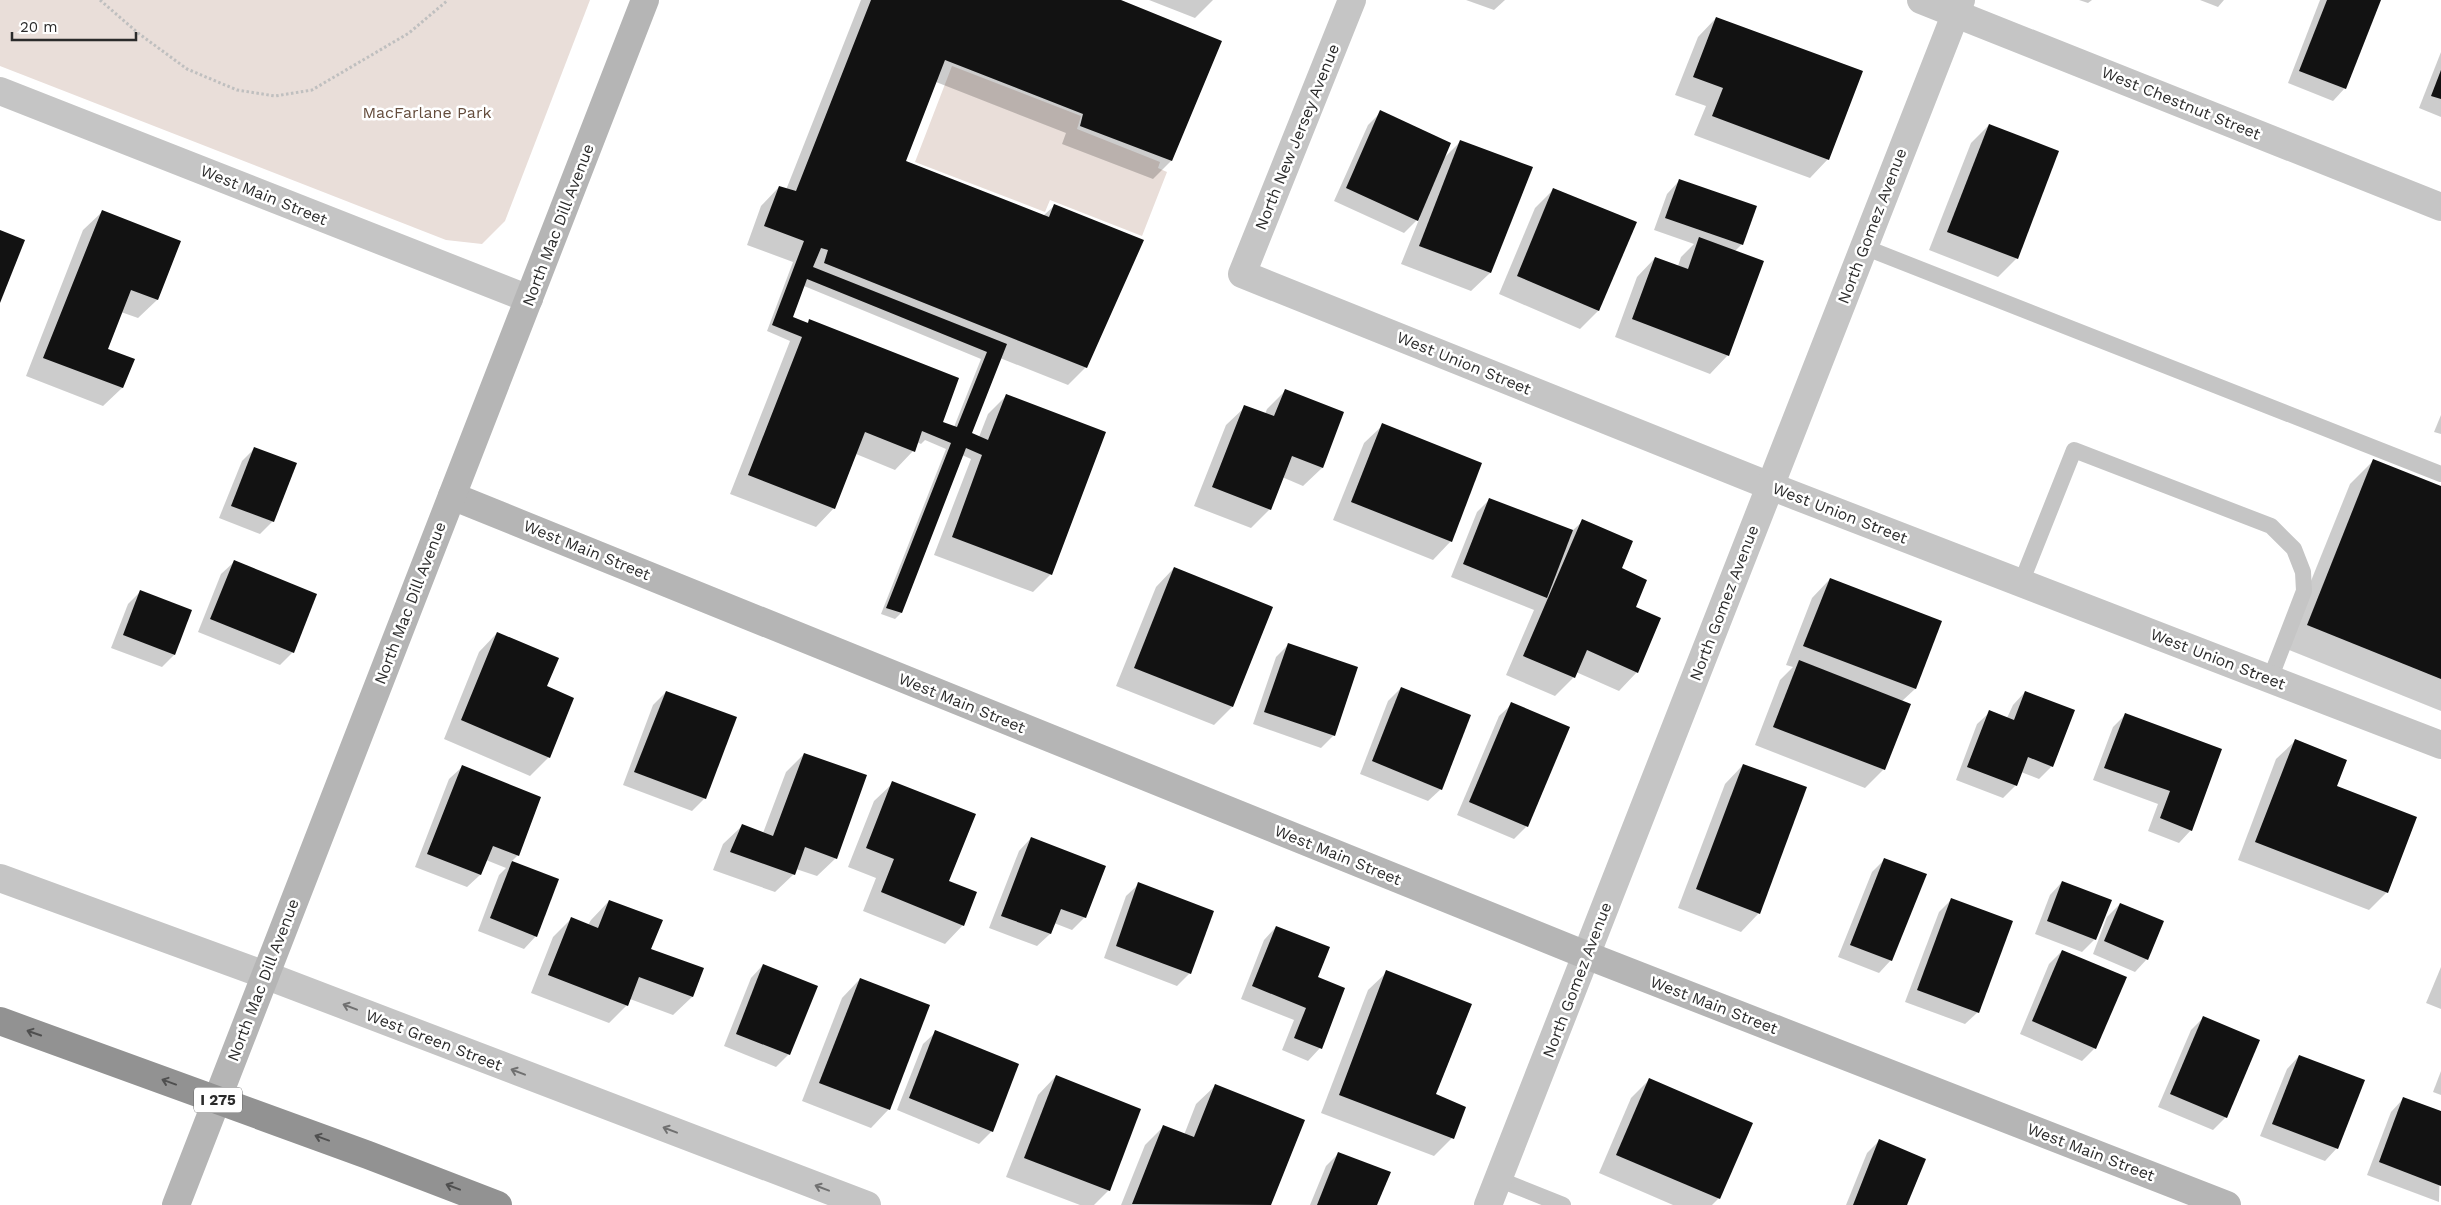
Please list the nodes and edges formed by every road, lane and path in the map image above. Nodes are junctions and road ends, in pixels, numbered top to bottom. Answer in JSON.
{"nodes":[{"id":1,"x":100,"y":0,"type":"edge"},
{"id":2,"x":448,"y":0,"type":"edge"},
{"id":3,"x":645,"y":0,"type":"edge"},
{"id":4,"x":1352,"y":0,"type":"edge"},
{"id":5,"x":1921,"y":0,"type":"edge"},
{"id":6,"x":1958,"y":7,"type":"edge"},
{"id":7,"x":0,"y":91,"type":"edge"},
{"id":8,"x":2441,"y":207,"type":"edge"},
{"id":9,"x":1864,"y":247,"type":"junction"},
{"id":10,"x":1242,"y":274,"type":"joint"},
{"id":11,"x":529,"y":299,"type":"junction"},
{"id":12,"x":2441,"y":474,"type":"edge"},
{"id":13,"x":1770,"y":486,"type":"junction"},
{"id":14,"x":452,"y":496,"type":"junction"},
{"id":15,"x":2021,"y":583,"type":"junction"},
{"id":16,"x":2270,"y":679,"type":"junction"},
{"id":17,"x":2441,"y":745,"type":"edge"},
{"id":18,"x":0,"y":878,"type":"edge"},
{"id":19,"x":1586,"y":955,"type":"junction"},
{"id":20,"x":266,"y":975,"type":"junction"},
{"id":21,"x":0,"y":1021,"type":"edge"},
{"id":22,"x":1498,"y":1179,"type":"junction"},
{"id":23,"x":176,"y":1205,"type":"edge"},
{"id":24,"x":498,"y":1205,"type":"edge"},
{"id":25,"x":867,"y":1205,"type":"edge"},
{"id":26,"x":1488,"y":1205,"type":"edge"},
{"id":27,"x":1563,"y":1205,"type":"edge"},
{"id":28,"x":2227,"y":1205,"type":"edge"}],
"edges":[{"from":1,"to":2,"type":"path"},
{"from":3,"to":11,"type":"street","name":"North Mac Dill Avenue"},
{"from":4,"to":10,"type":"street","name":"North New Jersey Avenue"},
{"from":5,"to":6,"type":"street","name":"West Chestnut Street"},
{"from":6,"to":8,"type":"street","name":"West Chestnut Street"},
{"from":6,"to":9,"type":"street","name":"North Gomez Avenue"},
{"from":7,"to":11,"type":"street","name":"West Main Street"},
{"from":9,"to":12,"type":"lane"},
{"from":9,"to":13,"type":"street","name":"North Gomez Avenue"},
{"from":10,"to":13,"type":"street","name":"West Union Street"},
{"from":11,"to":14,"type":"street","name":"North Mac Dill Avenue"},
{"from":13,"to":15,"type":"street","name":"West Union Street"},
{"from":13,"to":19,"type":"street","name":"North Gomez Avenue"},
{"from":14,"to":19,"type":"street","name":"West Main Street"},
{"from":14,"to":20,"type":"street","name":"North Mac Dill Avenue"},
{"from":15,"to":16,"type":"street","name":"West Union Street"},
{"from":15,"to":16,"type":"lane"},
{"from":16,"to":17,"type":"street","name":"West Union Street"},
{"from":18,"to":20,"type":"street","name":"West Green Street"},
{"from":19,"to":22,"type":"street","name":"North Gomez Avenue"},
{"from":19,"to":28,"type":"street","name":"West Main Street"},
{"from":20,"to":23,"type":"street","name":"North Mac Dill Avenue"},
{"from":25,"to":20,"type":"street","name":"West Green Street","one_way":true},
{"from":24,"to":21,"type":"highway","number":"I 275","one_way":true},
{"from":22,"to":26,"type":"street","name":"North Gomez Avenue"},
{"from":22,"to":27,"type":"lane"}]}
